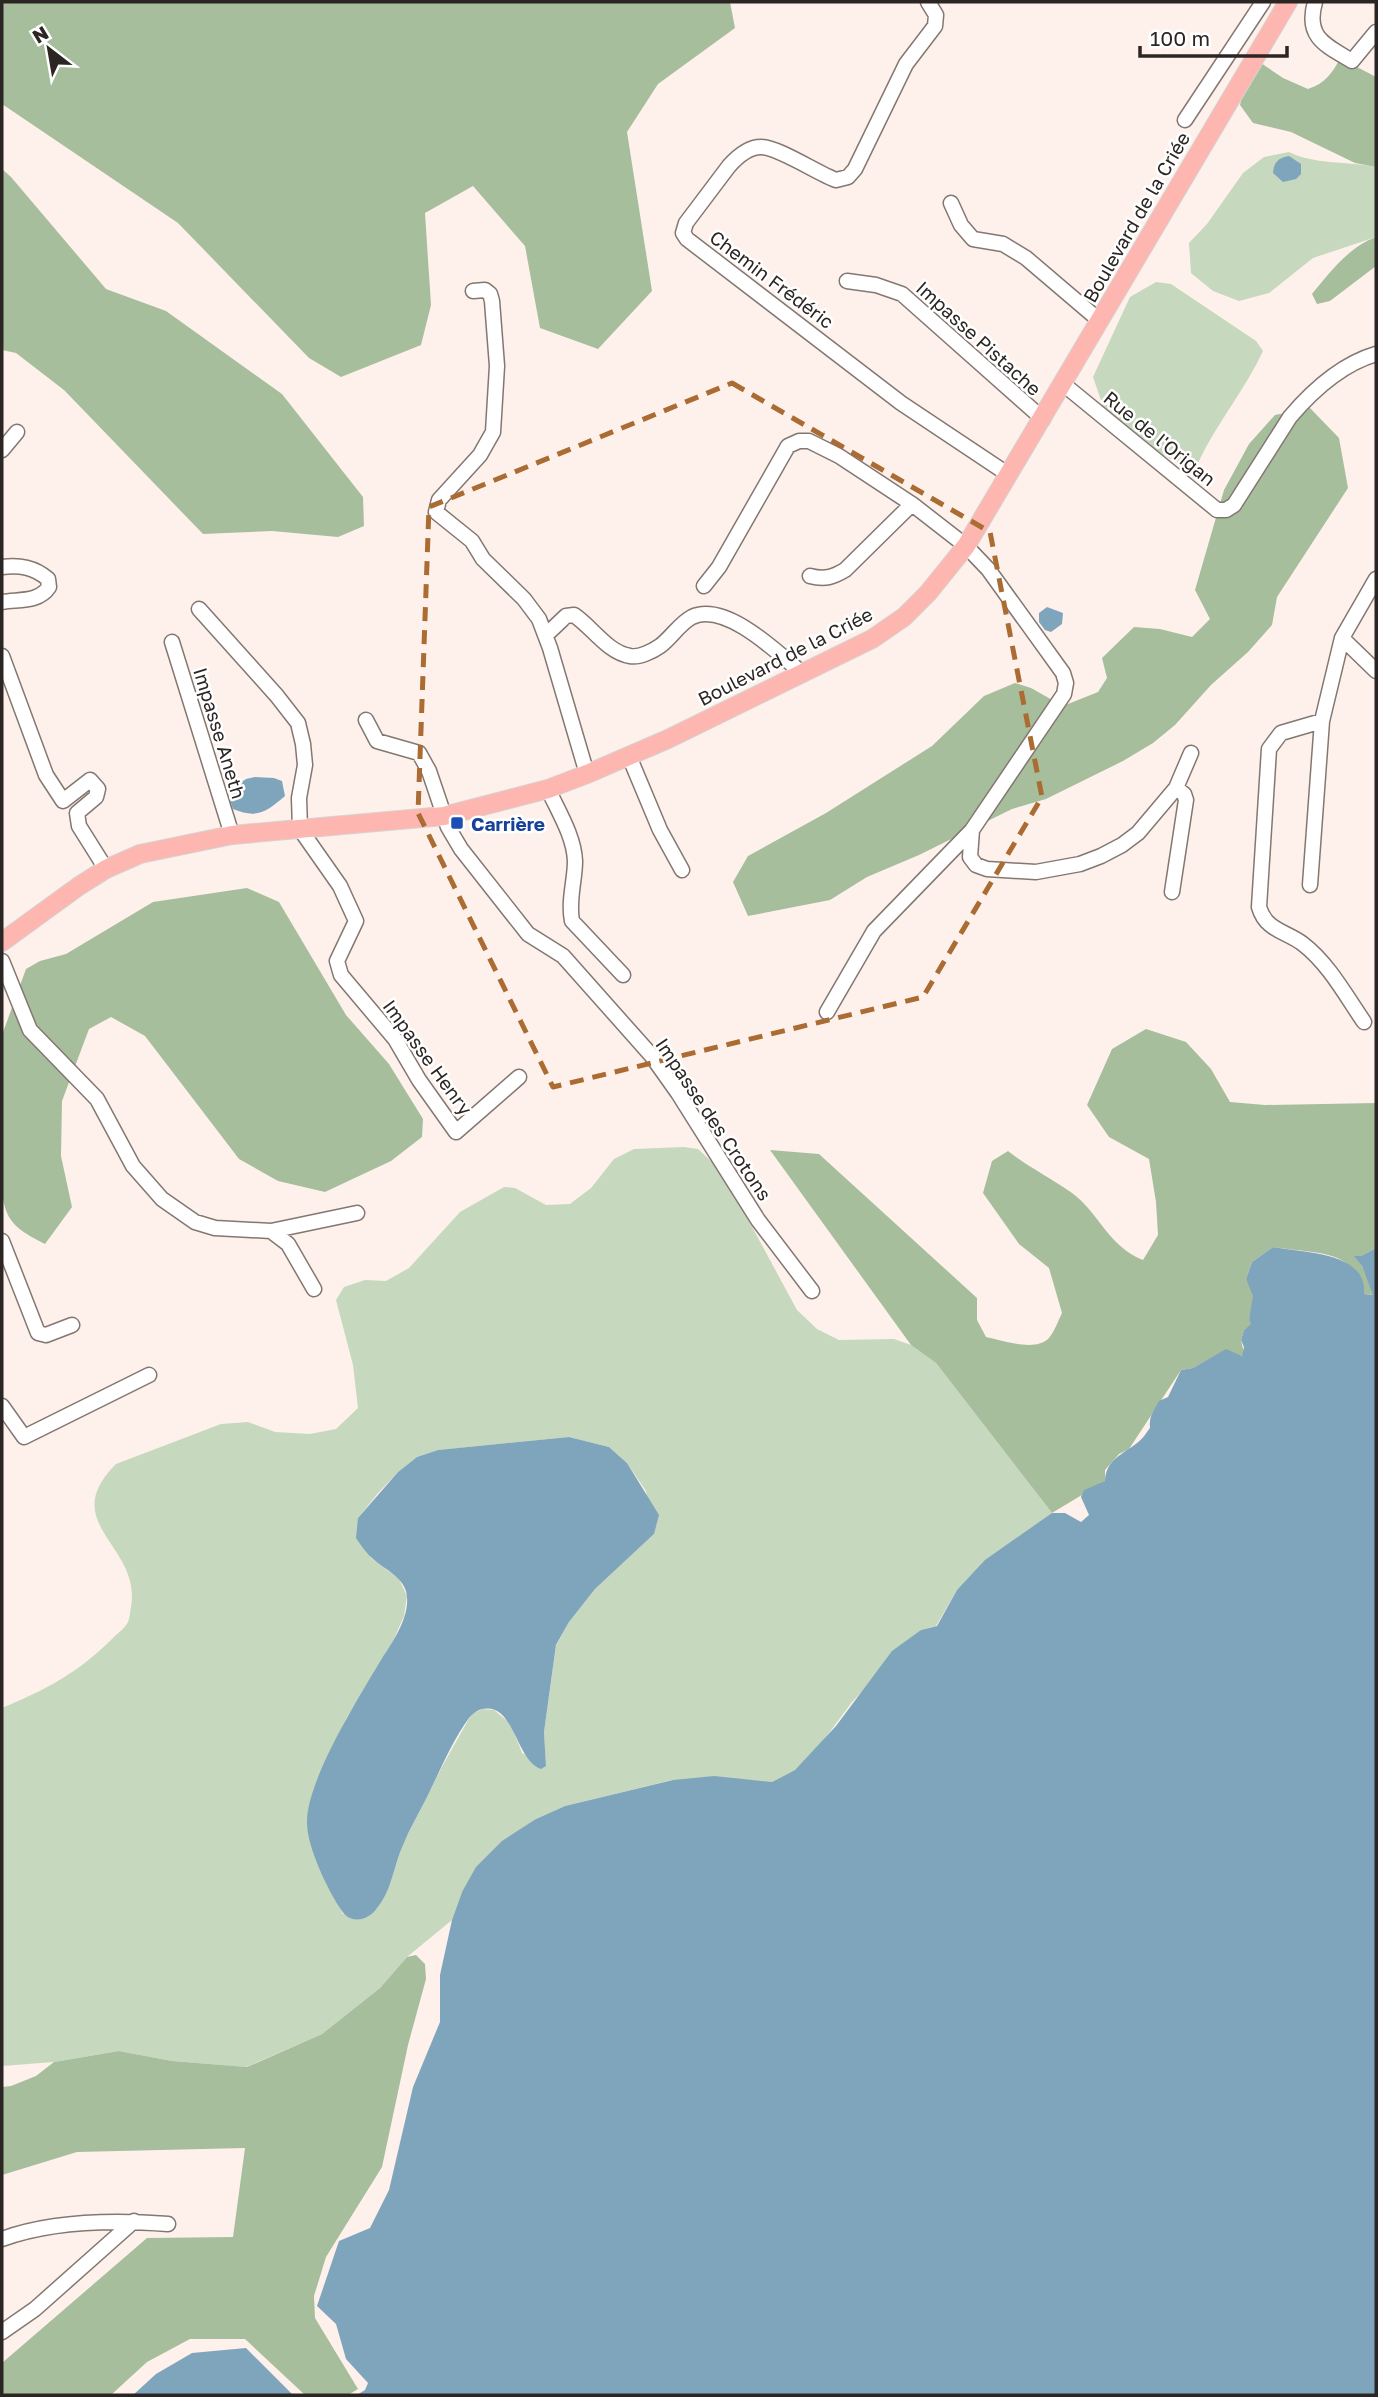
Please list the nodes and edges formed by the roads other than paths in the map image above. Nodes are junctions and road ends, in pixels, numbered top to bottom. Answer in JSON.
{"nodes":[{"id":1,"x":928,"y":2,"type":"edge"},
{"id":2,"x":1263,"y":2,"type":"edge"},
{"id":3,"x":1288,"y":2,"type":"edge"},
{"id":4,"x":1315,"y":2,"type":"edge"},
{"id":5,"x":1376,"y":32,"type":"edge"},
{"id":6,"x":1224,"y":63,"type":"junction"},
{"id":7,"x":1242,"y":76,"type":"junction"},
{"id":8,"x":1185,"y":120,"type":"dead end"},
{"id":9,"x":951,"y":203,"type":"dead end"},
{"id":10,"x":847,"y":281,"type":"dead end"},
{"id":11,"x":473,"y":291,"type":"dead end"},
{"id":12,"x":1100,"y":321,"type":"junction"},
{"id":13,"x":1376,"y":354,"type":"edge"},
{"id":14,"x":1062,"y":383,"type":"junction"},
{"id":15,"x":1043,"y":419,"type":"junction"},
{"id":16,"x":17,"y":432,"type":"dead end"},
{"id":17,"x":2,"y":450,"type":"edge"},
{"id":18,"x":1009,"y":475,"type":"junction"},
{"id":19,"x":912,"y":504,"type":"junction"},
{"id":20,"x":966,"y":546,"type":"junction"},
{"id":21,"x":2,"y":567,"type":"edge"},
{"id":22,"x":810,"y":576,"type":"dead end"},
{"id":23,"x":1376,"y":579,"type":"edge"},
{"id":24,"x":704,"y":586,"type":"dead end"},
{"id":25,"x":2,"y":601,"type":"edge"},
{"id":26,"x":199,"y":609,"type":"dead end"},
{"id":27,"x":546,"y":635,"type":"junction"},
{"id":28,"x":1342,"y":638,"type":"junction"},
{"id":29,"x":172,"y":642,"type":"dead end"},
{"id":30,"x":2,"y":656,"type":"edge"},
{"id":31,"x":1376,"y":671,"type":"edge"},
{"id":32,"x":803,"y":674,"type":"junction"},
{"id":33,"x":366,"y":720,"type":"dead end"},
{"id":34,"x":1322,"y":720,"type":"junction"},
{"id":35,"x":1191,"y":753,"type":"dead end"},
{"id":36,"x":629,"y":756,"type":"junction"},
{"id":37,"x":587,"y":774,"type":"junction"},
{"id":38,"x":1176,"y":788,"type":"junction"},
{"id":39,"x":548,"y":789,"type":"junction"},
{"id":40,"x":444,"y":816,"type":"junction"},
{"id":41,"x":300,"y":829,"type":"junction"},
{"id":42,"x":972,"y":830,"type":"junction"},
{"id":43,"x":232,"y":835,"type":"junction"},
{"id":44,"x":106,"y":869,"type":"junction"},
{"id":45,"x":682,"y":870,"type":"dead end"},
{"id":46,"x":1310,"y":885,"type":"dead end"},
{"id":47,"x":1172,"y":892,"type":"dead end"},
{"id":48,"x":2,"y":942,"type":"edge"},
{"id":49,"x":2,"y":961,"type":"edge"},
{"id":50,"x":623,"y":975,"type":"dead end"},
{"id":51,"x":827,"y":1012,"type":"dead end"},
{"id":52,"x":1364,"y":1022,"type":"dead end"},
{"id":53,"x":519,"y":1077,"type":"dead end"},
{"id":54,"x":356,"y":1213,"type":"dead end"},
{"id":55,"x":271,"y":1231,"type":"junction"},
{"id":56,"x":2,"y":1241,"type":"edge"},
{"id":57,"x":314,"y":1289,"type":"dead end"},
{"id":58,"x":812,"y":1291,"type":"dead end"},
{"id":59,"x":72,"y":1325,"type":"dead end"},
{"id":60,"x":149,"y":1375,"type":"dead end"},
{"id":61,"x":2,"y":1406,"type":"edge"},
{"id":62,"x":134,"y":2221,"type":"junction"},
{"id":63,"x":167,"y":2224,"type":"dead end"},
{"id":64,"x":2,"y":2239,"type":"edge"},
{"id":65,"x":2,"y":2332,"type":"edge"}],
"edges":[{"from":1,"to":18,"type":"street","name":"Chemin Frédéric"},
{"from":2,"to":6,"type":"street"},
{"from":3,"to":7,"type":"main road","name":"Boulevard de la Criée"},
{"from":4,"to":5,"type":"street"},
{"from":6,"to":7,"type":"street"},
{"from":6,"to":8,"type":"street"},
{"from":7,"to":12,"type":"main road","name":"Boulevard de la Criée"},
{"from":9,"to":12,"type":"street"},
{"from":10,"to":15,"type":"street","name":"Impasse Pistache"},
{"from":11,"to":27,"type":"street"},
{"from":12,"to":14,"type":"main road","name":"Boulevard de la Criée"},
{"from":13,"to":14,"type":"street","name":"Rue de l'Origan"},
{"from":14,"to":15,"type":"main road","name":"Boulevard de la Criée"},
{"from":15,"to":18,"type":"main road","name":"Boulevard de la Criée"},
{"from":16,"to":17,"type":"street"},
{"from":18,"to":20,"type":"main road","name":"Boulevard de la Criée"},
{"from":19,"to":20,"type":"street"},
{"from":19,"to":22,"type":"street"},
{"from":19,"to":24,"type":"street"},
{"from":20,"to":32,"type":"main road","name":"Boulevard de la Criée"},
{"from":20,"to":42,"type":"street"},
{"from":21,"to":25,"type":"street"},
{"from":23,"to":28,"type":"street"},
{"from":26,"to":41,"type":"street"},
{"from":27,"to":32,"type":"street"},
{"from":27,"to":37,"type":"street"},
{"from":28,"to":31,"type":"street"},
{"from":28,"to":34,"type":"street"},
{"from":29,"to":43,"type":"street","name":"Impasse Aneth"},
{"from":30,"to":44,"type":"street"},
{"from":32,"to":36,"type":"main road","name":"Boulevard de la Criée"},
{"from":33,"to":40,"type":"street","name":"Impasse des Crotons"},
{"from":34,"to":46,"type":"street"},
{"from":34,"to":52,"type":"street"},
{"from":35,"to":38,"type":"street"},
{"from":36,"to":37,"type":"main road","name":"Boulevard de la Criée"},
{"from":36,"to":45,"type":"street"},
{"from":37,"to":39,"type":"main road","name":"Boulevard de la Criée"},
{"from":38,"to":42,"type":"street"},
{"from":38,"to":47,"type":"street"},
{"from":39,"to":40,"type":"main road","name":"Boulevard de la Criée"},
{"from":39,"to":50,"type":"street"},
{"from":40,"to":41,"type":"main road","name":"Boulevard de la Criée"},
{"from":40,"to":58,"type":"street","name":"Impasse des Crotons"},
{"from":41,"to":43,"type":"main road","name":"Boulevard de la Criée"},
{"from":41,"to":53,"type":"street","name":"Impasse Henry"},
{"from":42,"to":51,"type":"street"},
{"from":43,"to":44,"type":"main road","name":"Boulevard de la Criée"},
{"from":44,"to":48,"type":"main road","name":"Boulevard de la Criée"},
{"from":49,"to":55,"type":"street"},
{"from":54,"to":55,"type":"street"},
{"from":55,"to":57,"type":"street"},
{"from":56,"to":59,"type":"street"},
{"from":60,"to":61,"type":"street"},
{"from":62,"to":63,"type":"street"},
{"from":62,"to":64,"type":"street"},
{"from":62,"to":65,"type":"street"}]}
